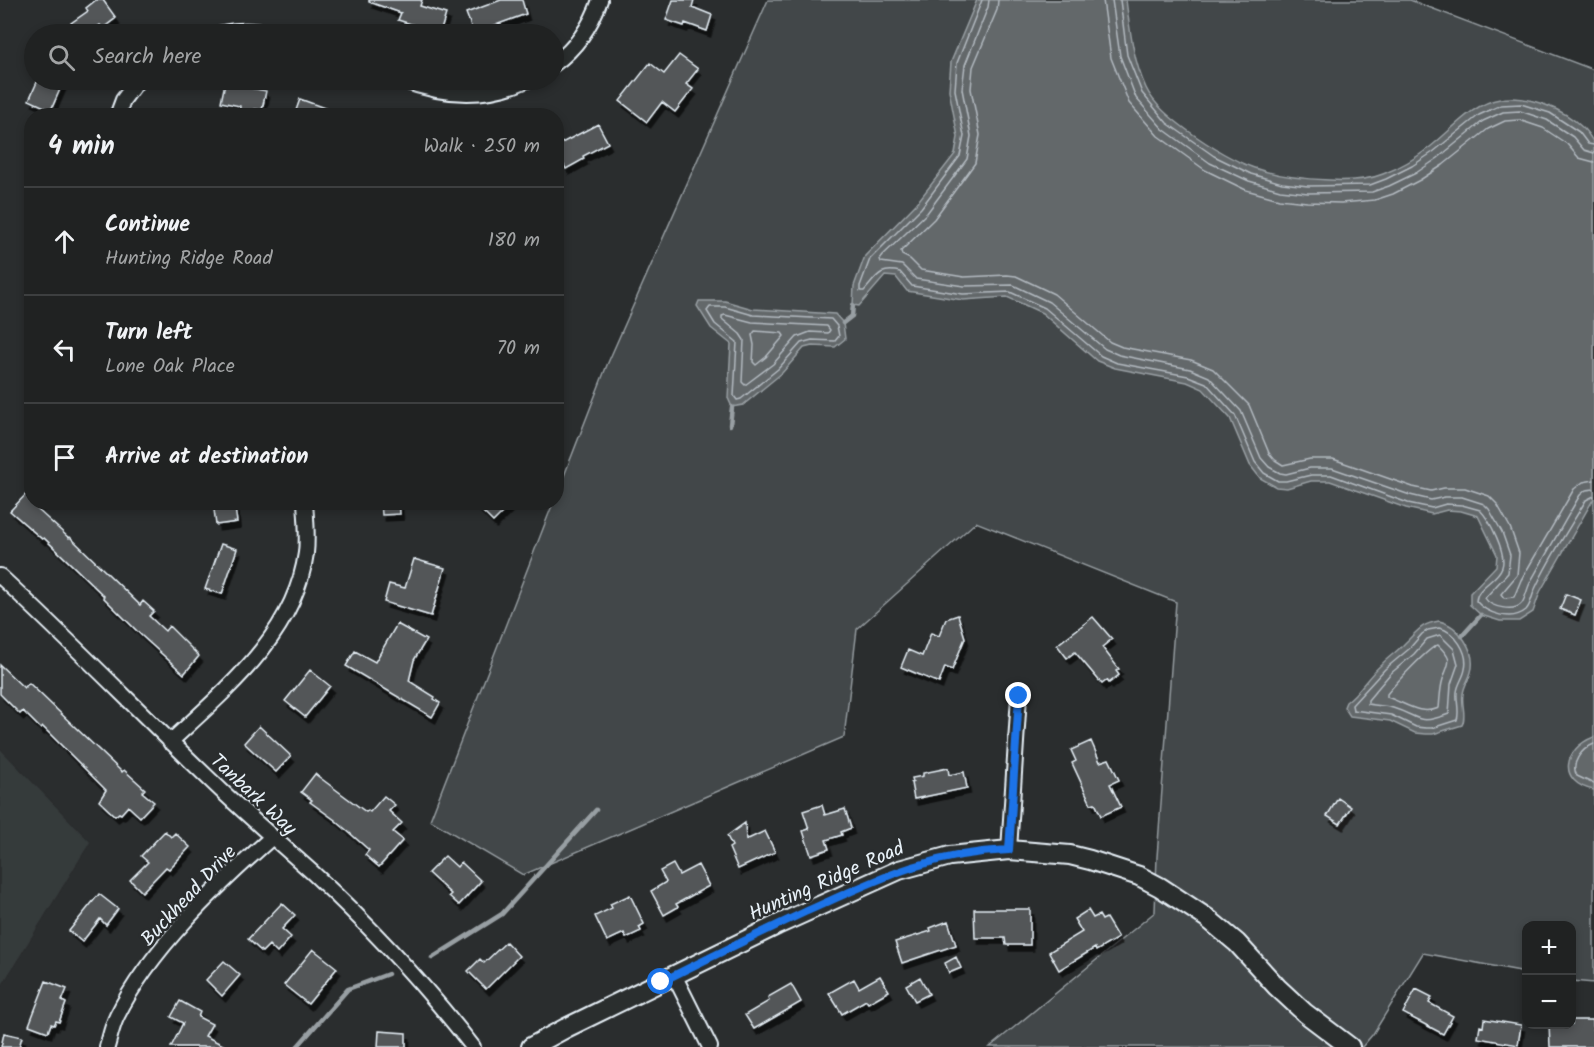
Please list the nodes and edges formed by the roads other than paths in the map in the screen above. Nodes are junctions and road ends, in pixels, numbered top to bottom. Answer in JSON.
{"nodes":[{"id":1,"x":600,"y":0,"type":"edge"},
{"id":2,"x":564,"y":56,"type":"edge"},
{"id":3,"x":130,"y":90,"type":"edge"},
{"id":4,"x":437,"y":90,"type":"edge"},
{"id":5,"x":499,"y":90,"type":"edge"},
{"id":6,"x":120,"y":108,"type":"edge"},
{"id":7,"x":305,"y":510,"type":"edge"},
{"id":8,"x":0,"y":576,"type":"edge"},
{"id":9,"x":1019,"y":696,"type":"dead end"},
{"id":10,"x":170,"y":742,"type":"junction"},
{"id":11,"x":271,"y":838,"type":"junction"},
{"id":12,"x":1009,"y":850,"type":"junction"},
{"id":13,"x":674,"y":975,"type":"junction"},
{"id":14,"x":107,"y":1047,"type":"edge"},
{"id":15,"x":472,"y":1047,"type":"edge"},
{"id":16,"x":531,"y":1047,"type":"edge"},
{"id":17,"x":710,"y":1047,"type":"edge"},
{"id":18,"x":1350,"y":1047,"type":"edge"}],
"edges":[{"from":1,"to":2,"type":"street"},
{"from":3,"to":6,"type":"street"},
{"from":4,"to":5,"type":"street"},
{"from":7,"to":10,"type":"street"},
{"from":8,"to":10,"type":"street","name":"Tanbark Way"},
{"from":9,"to":12,"type":"street"},
{"from":10,"to":11,"type":"street","name":"Tanbark Way"},
{"from":11,"to":14,"type":"street","name":"Buckhead Drive"},
{"from":11,"to":15,"type":"street","name":"Tanbark Way"},
{"from":12,"to":13,"type":"street","name":"Hunting Ridge Road"},
{"from":12,"to":18,"type":"street","name":"Hunting Ridge Road"},
{"from":13,"to":16,"type":"street","name":"Hunting Ridge Road"},
{"from":13,"to":17,"type":"street"}]}
